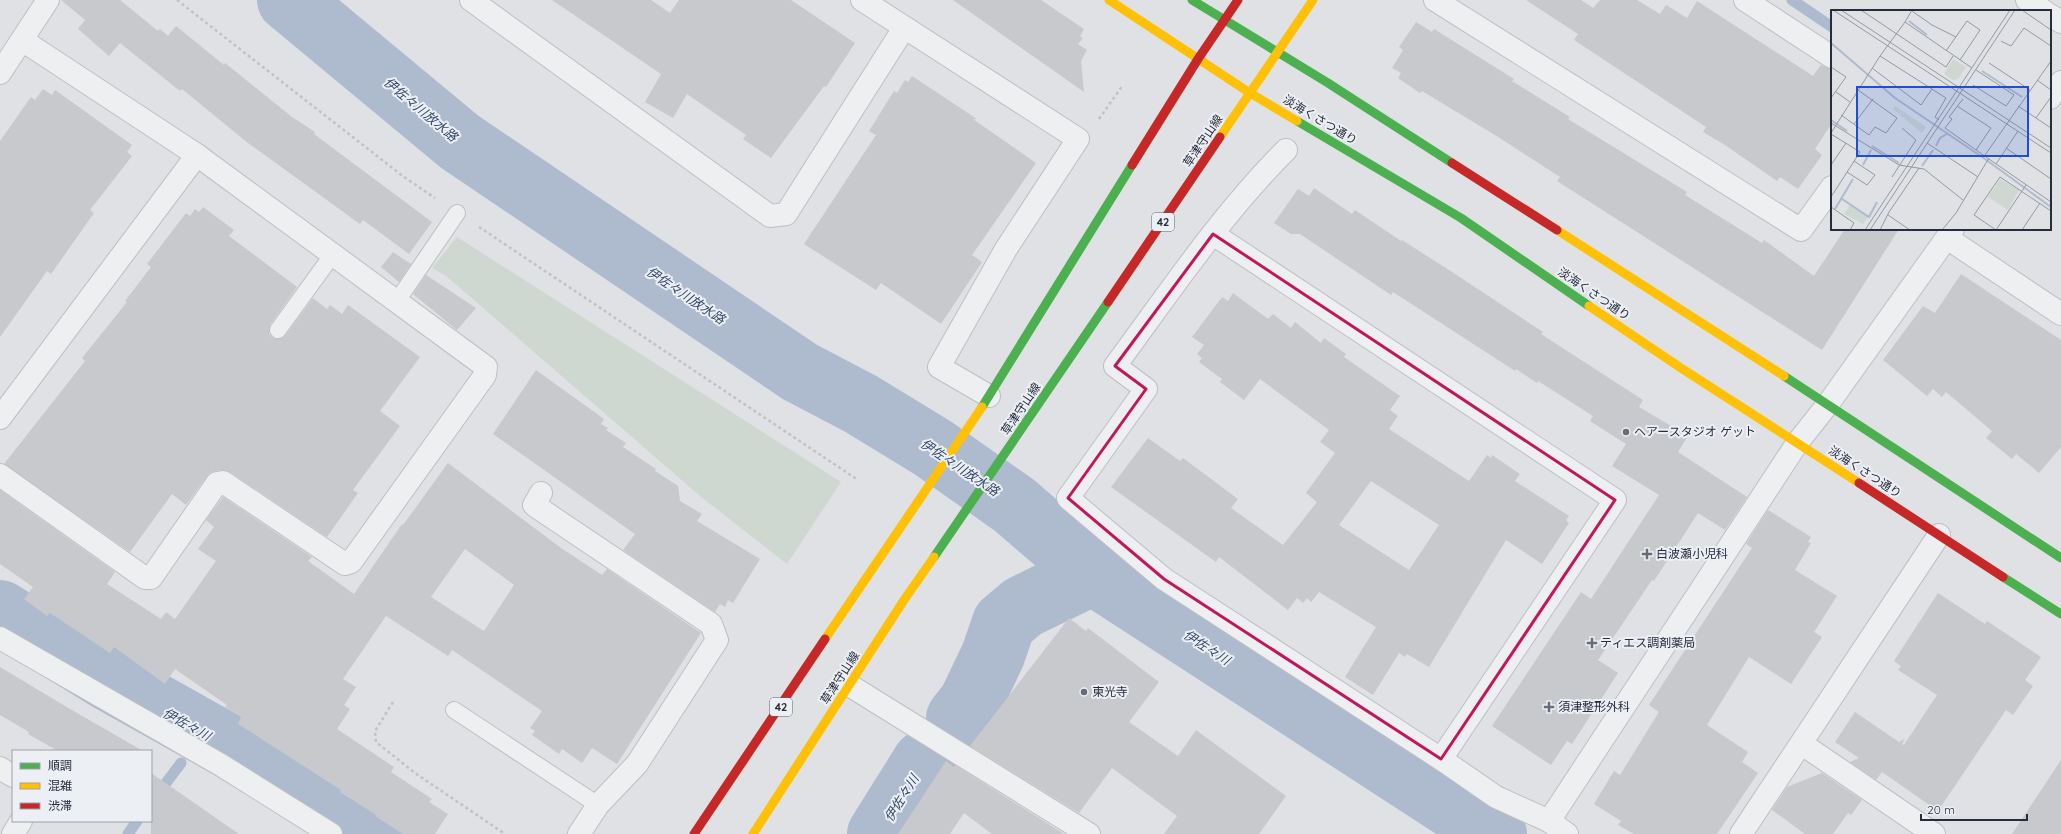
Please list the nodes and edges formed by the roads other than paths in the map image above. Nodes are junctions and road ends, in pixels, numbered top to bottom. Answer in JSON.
{"nodes":[{"id":1,"x":48,"y":0,"type":"edge"},
{"id":2,"x":471,"y":0,"type":"edge"},
{"id":3,"x":862,"y":0,"type":"edge"},
{"id":4,"x":1110,"y":0,"type":"edge"},
{"id":5,"x":1192,"y":0,"type":"edge"},
{"id":6,"x":1238,"y":0,"type":"edge"},
{"id":7,"x":1313,"y":0,"type":"edge"},
{"id":8,"x":1435,"y":0,"type":"edge"},
{"id":9,"x":1745,"y":0,"type":"edge"},
{"id":10,"x":2027,"y":0,"type":"edge"},
{"id":11,"x":2042,"y":10,"type":"edge"},
{"id":12,"x":2051,"y":16,"type":"edge"},
{"id":13,"x":1224,"y":21,"type":"junction"},
{"id":14,"x":2061,"y":22,"type":"edge"},
{"id":15,"x":904,"y":28,"type":"junction"},
{"id":16,"x":22,"y":40,"type":"junction"},
{"id":17,"x":1279,"y":52,"type":"junction"},
{"id":18,"x":1831,"y":56,"type":"edge"},
{"id":19,"x":1198,"y":59,"type":"junction"},
{"id":20,"x":0,"y":72,"type":"edge"},
{"id":21,"x":2061,"y":82,"type":"edge"},
{"id":22,"x":1250,"y":93,"type":"junction"},
{"id":23,"x":2051,"y":97,"type":"edge"},
{"id":24,"x":1286,"y":150,"type":"dead end"},
{"id":25,"x":197,"y":155,"type":"junction"},
{"id":26,"x":1831,"y":188,"type":"edge"},
{"id":27,"x":457,"y":213,"type":"road end"},
{"id":28,"x":1950,"y":233,"type":"edge"},
{"id":29,"x":1213,"y":234,"type":"junction"},
{"id":30,"x":333,"y":254,"type":"junction"},
{"id":31,"x":397,"y":301,"type":"junction"},
{"id":32,"x":2061,"y":314,"type":"edge"},
{"id":33,"x":278,"y":330,"type":"dead end"},
{"id":34,"x":989,"y":396,"type":"junction"},
{"id":35,"x":1828,"y":404,"type":"junction"},
{"id":36,"x":0,"y":418,"type":"edge"},
{"id":37,"x":1798,"y":442,"type":"junction"},
{"id":38,"x":0,"y":475,"type":"edge"},
{"id":39,"x":541,"y":493,"type":"dead end"},
{"id":40,"x":1939,"y":534,"type":"junction"},
{"id":41,"x":2061,"y":558,"type":"edge"},
{"id":42,"x":2061,"y":614,"type":"edge"},
{"id":43,"x":0,"y":638,"type":"edge"},
{"id":44,"x":849,"y":685,"type":"junction"},
{"id":45,"x":454,"y":710,"type":"dead end"},
{"id":46,"x":1802,"y":744,"type":"junction"},
{"id":47,"x":1441,"y":759,"type":"junction"},
{"id":48,"x":0,"y":768,"type":"edge"},
{"id":49,"x":12,"y":775,"type":"edge"},
{"id":50,"x":598,"y":805,"type":"junction"},
{"id":51,"x":1549,"y":821,"type":"junction"},
{"id":52,"x":20,"y":822,"type":"edge"},
{"id":53,"x":13,"y":834,"type":"edge"},
{"id":54,"x":331,"y":834,"type":"edge"},
{"id":55,"x":580,"y":834,"type":"edge"},
{"id":56,"x":694,"y":834,"type":"edge"},
{"id":57,"x":753,"y":834,"type":"edge"},
{"id":58,"x":1089,"y":834,"type":"edge"},
{"id":59,"x":1567,"y":834,"type":"edge"},
{"id":60,"x":1742,"y":834,"type":"edge"},
{"id":61,"x":1934,"y":834,"type":"edge"}],
"edges":[{"from":1,"to":16,"type":"street"},
{"from":2,"to":15,"type":"street"},
{"from":3,"to":15,"type":"street"},
{"from":4,"to":19,"type":"street","name":"淡海くさつ通り"},
{"from":5,"to":13,"type":"street"},
{"from":6,"to":13,"type":"street","number":"42"},
{"from":7,"to":17,"type":"street","name":"草津守山線","number":"42"},
{"from":8,"to":26,"type":"street"},
{"from":9,"to":18,"type":"street"},
{"from":10,"to":11,"type":"street"},
{"from":12,"to":14,"type":"street"},
{"from":13,"to":17,"type":"street"},
{"from":13,"to":19,"type":"street","number":"42"},
{"from":15,"to":34,"type":"street"},
{"from":16,"to":20,"type":"street"},
{"from":16,"to":25,"type":"street"},
{"from":17,"to":22,"type":"street","name":"草津守山線","number":"42"},
{"from":17,"to":35,"type":"street"},
{"from":19,"to":22,"type":"street","name":"淡海くさつ通り"},
{"from":19,"to":34,"type":"street","number":"42"},
{"from":21,"to":23,"type":"street"},
{"from":22,"to":37,"type":"street","name":"淡海くさつ通り"},
{"from":22,"to":44,"type":"street","name":"草津守山線","number":"42"},
{"from":24,"to":29,"type":"street"},
{"from":25,"to":30,"type":"street"},
{"from":25,"to":36,"type":"street"},
{"from":27,"to":31,"type":"lane"},
{"from":28,"to":32,"type":"street"},
{"from":28,"to":35,"type":"street"},
{"from":29,"to":47,"type":"street"},
{"from":29,"to":47,"type":"street"},
{"from":30,"to":31,"type":"street"},
{"from":30,"to":33,"type":"lane"},
{"from":31,"to":38,"type":"street"},
{"from":34,"to":56,"type":"street","number":"42"},
{"from":35,"to":37,"type":"street"},
{"from":35,"to":41,"type":"street"},
{"from":37,"to":40,"type":"street","name":"淡海くさつ通り"},
{"from":37,"to":51,"type":"street"},
{"from":39,"to":50,"type":"street"},
{"from":40,"to":42,"type":"street","name":"淡海くさつ通り"},
{"from":40,"to":46,"type":"street"},
{"from":43,"to":54,"type":"street"},
{"from":44,"to":57,"type":"street","name":"草津守山線","number":"42"},
{"from":44,"to":58,"type":"street"},
{"from":45,"to":50,"type":"lane"},
{"from":46,"to":60,"type":"street"},
{"from":46,"to":61,"type":"street"},
{"from":47,"to":51,"type":"street"},
{"from":48,"to":49,"type":"street"},
{"from":50,"to":55,"type":"street"},
{"from":51,"to":59,"type":"street"},
{"from":52,"to":53,"type":"street"}]}
